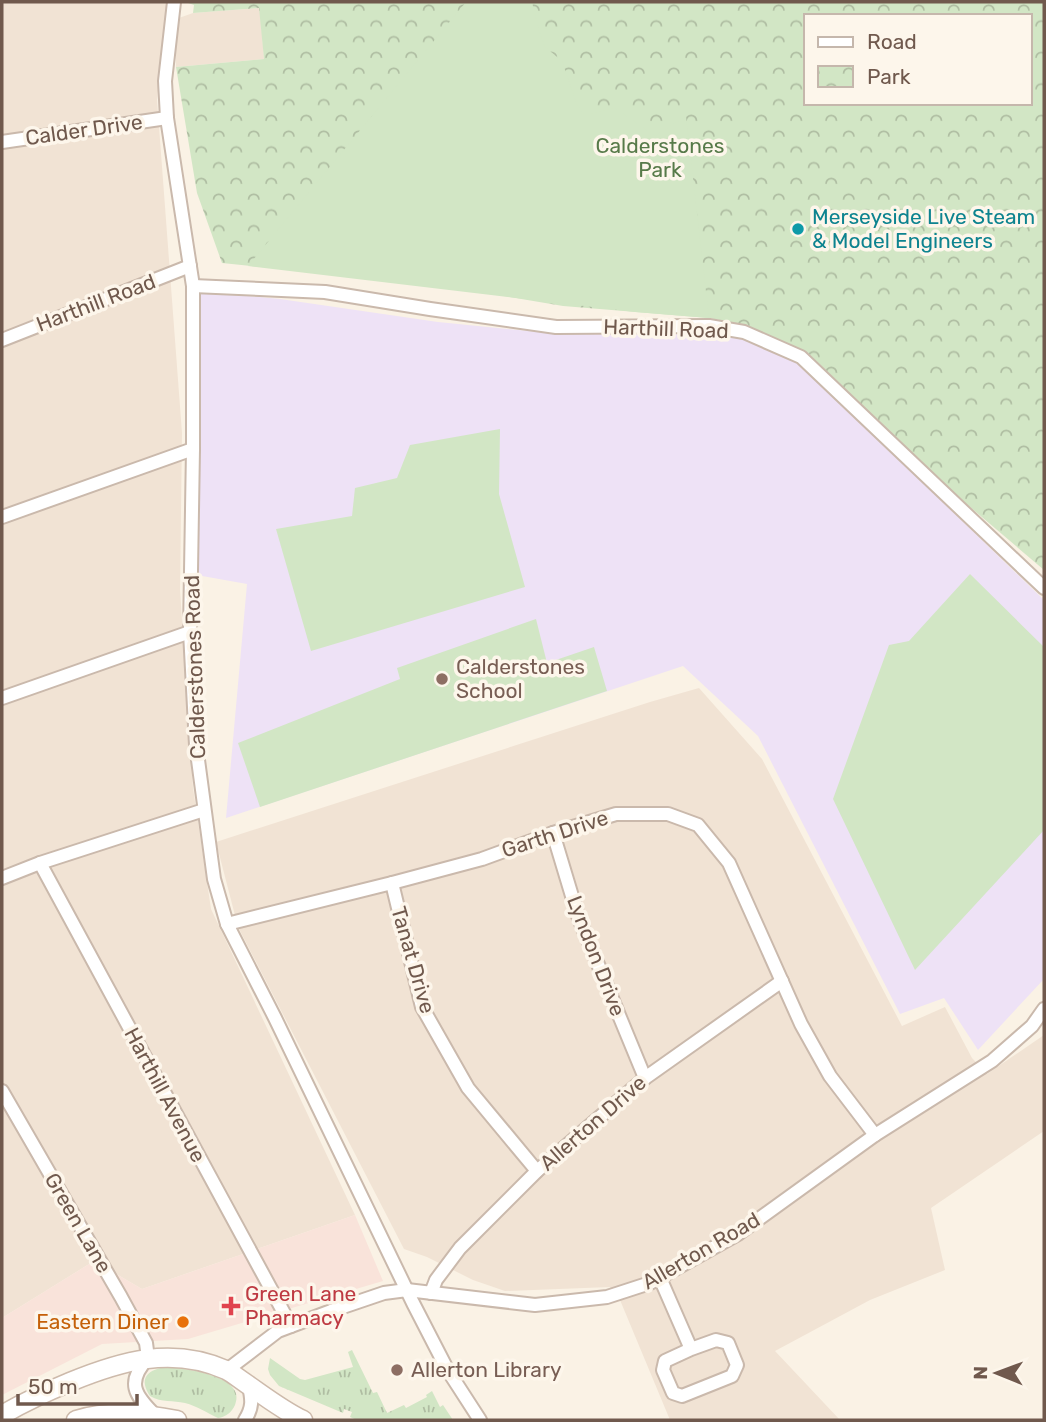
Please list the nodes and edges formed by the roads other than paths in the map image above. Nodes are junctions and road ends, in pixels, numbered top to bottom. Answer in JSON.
{"nodes":[{"id":1,"x":174,"y":2,"type":"edge"},
{"id":2,"x":167,"y":118,"type":"junction"},
{"id":3,"x":2,"y":142,"type":"edge"},
{"id":4,"x":190,"y":266,"type":"junction"},
{"id":5,"x":193,"y":286,"type":"junction"},
{"id":6,"x":2,"y":340,"type":"edge"},
{"id":7,"x":193,"y":449,"type":"junction"},
{"id":8,"x":2,"y":517,"type":"edge"},
{"id":9,"x":1044,"y":588,"type":"edge"},
{"id":10,"x":190,"y":632,"type":"junction"},
{"id":11,"x":2,"y":698,"type":"edge"},
{"id":12,"x":204,"y":810,"type":"junction"},
{"id":13,"x":553,"y":833,"type":"junction"},
{"id":14,"x":40,"y":863,"type":"junction"},
{"id":15,"x":2,"y":878,"type":"edge"},
{"id":16,"x":392,"y":883,"type":"junction"},
{"id":17,"x":227,"y":924,"type":"junction"},
{"id":18,"x":782,"y":981,"type":"junction"},
{"id":19,"x":1044,"y":1009,"type":"edge"},
{"id":20,"x":1044,"y":1019,"type":"edge"},
{"id":21,"x":1032,"y":1026,"type":"junction"},
{"id":22,"x":645,"y":1078,"type":"junction"},
{"id":23,"x":2,"y":1091,"type":"edge"},
{"id":24,"x":876,"y":1135,"type":"junction"},
{"id":25,"x":537,"y":1171,"type":"junction"},
{"id":26,"x":660,"y":1278,"type":"junction"},
{"id":27,"x":407,"y":1290,"type":"junction"},
{"id":28,"x":431,"y":1293,"type":"junction"},
{"id":29,"x":291,"y":1326,"type":"junction"},
{"id":30,"x":691,"y":1349,"type":"junction"},
{"id":31,"x":148,"y":1358,"type":"junction"},
{"id":32,"x":227,"y":1370,"type":"junction"},
{"id":33,"x":249,"y":1386,"type":"junction"},
{"id":34,"x":2,"y":1415,"type":"edge"},
{"id":35,"x":156,"y":1416,"type":"junction"},
{"id":36,"x":86,"y":1419,"type":"edge"},
{"id":37,"x":177,"y":1420,"type":"edge"},
{"id":38,"x":245,"y":1420,"type":"edge"},
{"id":39,"x":303,"y":1420,"type":"edge"},
{"id":40,"x":480,"y":1420,"type":"edge"}],
"edges":[{"from":1,"to":2,"type":"street","name":"Calderstones Road"},
{"from":2,"to":3,"type":"street","name":"Calder Drive"},
{"from":2,"to":4,"type":"street","name":"Calderstones Road"},
{"from":4,"to":5,"type":"street","name":"Calderstones Road"},
{"from":4,"to":6,"type":"street","name":"Harthill Road"},
{"from":5,"to":7,"type":"street","name":"Calderstones Road"},
{"from":5,"to":9,"type":"street","name":"Harthill Road"},
{"from":7,"to":8,"type":"street"},
{"from":7,"to":10,"type":"street","name":"Calderstones Road"},
{"from":10,"to":11,"type":"street"},
{"from":10,"to":12,"type":"street","name":"Calderstones Road"},
{"from":12,"to":14,"type":"street"},
{"from":12,"to":17,"type":"street","name":"Calderstones Road"},
{"from":13,"to":16,"type":"street","name":"Garth Drive"},
{"from":13,"to":18,"type":"street","name":"Garth Drive"},
{"from":13,"to":22,"type":"street","name":"Lyndon Drive"},
{"from":14,"to":15,"type":"street"},
{"from":14,"to":29,"type":"street","name":"Harthill Avenue"},
{"from":16,"to":17,"type":"street","name":"Garth Drive"},
{"from":16,"to":25,"type":"street","name":"Tanat Drive"},
{"from":17,"to":27,"type":"street","name":"Calderstones Road"},
{"from":18,"to":22,"type":"street","name":"Allerton Drive"},
{"from":18,"to":24,"type":"street","name":"Garth Drive"},
{"from":19,"to":21,"type":"street","name":"Allerton Road"},
{"from":20,"to":21,"type":"street"},
{"from":21,"to":24,"type":"street","name":"Allerton Road"},
{"from":22,"to":25,"type":"street","name":"Allerton Drive"},
{"from":23,"to":31,"type":"street","name":"Green Lane"},
{"from":24,"to":26,"type":"street","name":"Allerton Road"},
{"from":25,"to":28,"type":"street","name":"Allerton Drive"},
{"from":26,"to":28,"type":"street","name":"Allerton Road"},
{"from":26,"to":30,"type":"street"},
{"from":27,"to":28,"type":"street","name":"Allerton Road"},
{"from":27,"to":29,"type":"street","name":"Allerton Road"},
{"from":27,"to":40,"type":"street","name":"Calderstones Road"},
{"from":29,"to":32,"type":"street","name":"Allerton Road"},
{"from":30,"to":30,"type":"street"},
{"from":31,"to":32,"type":"main road"},
{"from":31,"to":34,"type":"main road"},
{"from":31,"to":35,"type":"street"},
{"from":32,"to":33,"type":"main road"},
{"from":33,"to":38,"type":"street"},
{"from":33,"to":39,"type":"main road"},
{"from":35,"to":36,"type":"main road"},
{"from":35,"to":37,"type":"main road"}]}
